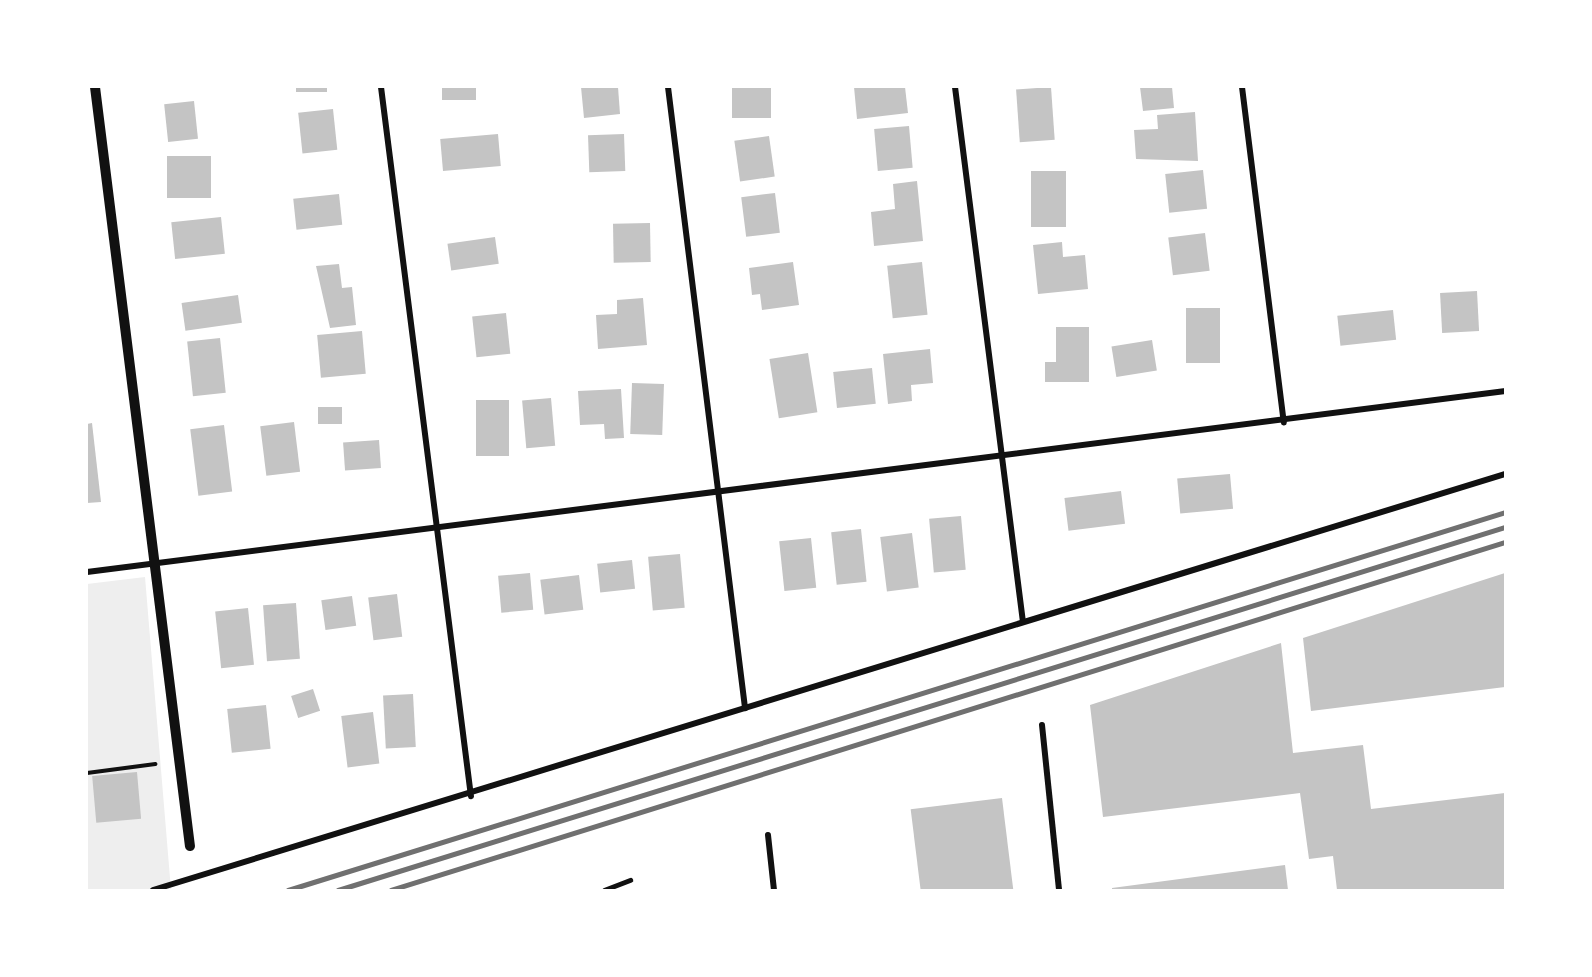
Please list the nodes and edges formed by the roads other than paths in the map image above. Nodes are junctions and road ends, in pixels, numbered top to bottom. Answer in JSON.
{"nodes":[{"id":1,"x":95,"y":87,"type":"edge"},
{"id":2,"x":381,"y":87,"type":"edge"},
{"id":3,"x":668,"y":87,"type":"edge"},
{"id":4,"x":955,"y":87,"type":"edge"},
{"id":5,"x":1242,"y":87,"type":"edge"},
{"id":6,"x":1505,"y":391,"type":"edge"},
{"id":7,"x":1284,"y":422,"type":"junction"},
{"id":8,"x":1002,"y":457,"type":"junction"},
{"id":9,"x":1505,"y":474,"type":"edge"},
{"id":10,"x":719,"y":493,"type":"junction"},
{"id":11,"x":437,"y":528,"type":"junction"},
{"id":12,"x":155,"y":563,"type":"junction"},
{"id":13,"x":87,"y":572,"type":"edge"},
{"id":14,"x":1023,"y":622,"type":"junction"},
{"id":15,"x":745,"y":708,"type":"junction"},
{"id":16,"x":1042,"y":724,"type":"dead end"},
{"id":17,"x":471,"y":796,"type":"junction"},
{"id":18,"x":768,"y":835,"type":"dead end"},
{"id":19,"x":190,"y":846,"type":"dead end"},
{"id":20,"x":630,"y":880,"type":"dead end"},
{"id":21,"x":153,"y":890,"type":"edge"},
{"id":22,"x":604,"y":890,"type":"edge"},
{"id":23,"x":774,"y":890,"type":"edge"},
{"id":24,"x":1059,"y":890,"type":"edge"}],
"edges":[{"from":1,"to":12,"type":"street"},
{"from":2,"to":11,"type":"street"},
{"from":3,"to":10,"type":"street"},
{"from":4,"to":8,"type":"street"},
{"from":5,"to":7,"type":"street"},
{"from":6,"to":7,"type":"street"},
{"from":7,"to":8,"type":"street"},
{"from":8,"to":10,"type":"street"},
{"from":8,"to":14,"type":"street"},
{"from":9,"to":14,"type":"street"},
{"from":10,"to":11,"type":"street"},
{"from":10,"to":15,"type":"street"},
{"from":11,"to":12,"type":"street"},
{"from":11,"to":17,"type":"street"},
{"from":12,"to":13,"type":"street"},
{"from":12,"to":19,"type":"street"},
{"from":14,"to":15,"type":"street"},
{"from":15,"to":17,"type":"street"},
{"from":16,"to":24,"type":"street"},
{"from":17,"to":21,"type":"street"},
{"from":18,"to":23,"type":"street"},
{"from":20,"to":22,"type":"lane"}]}
